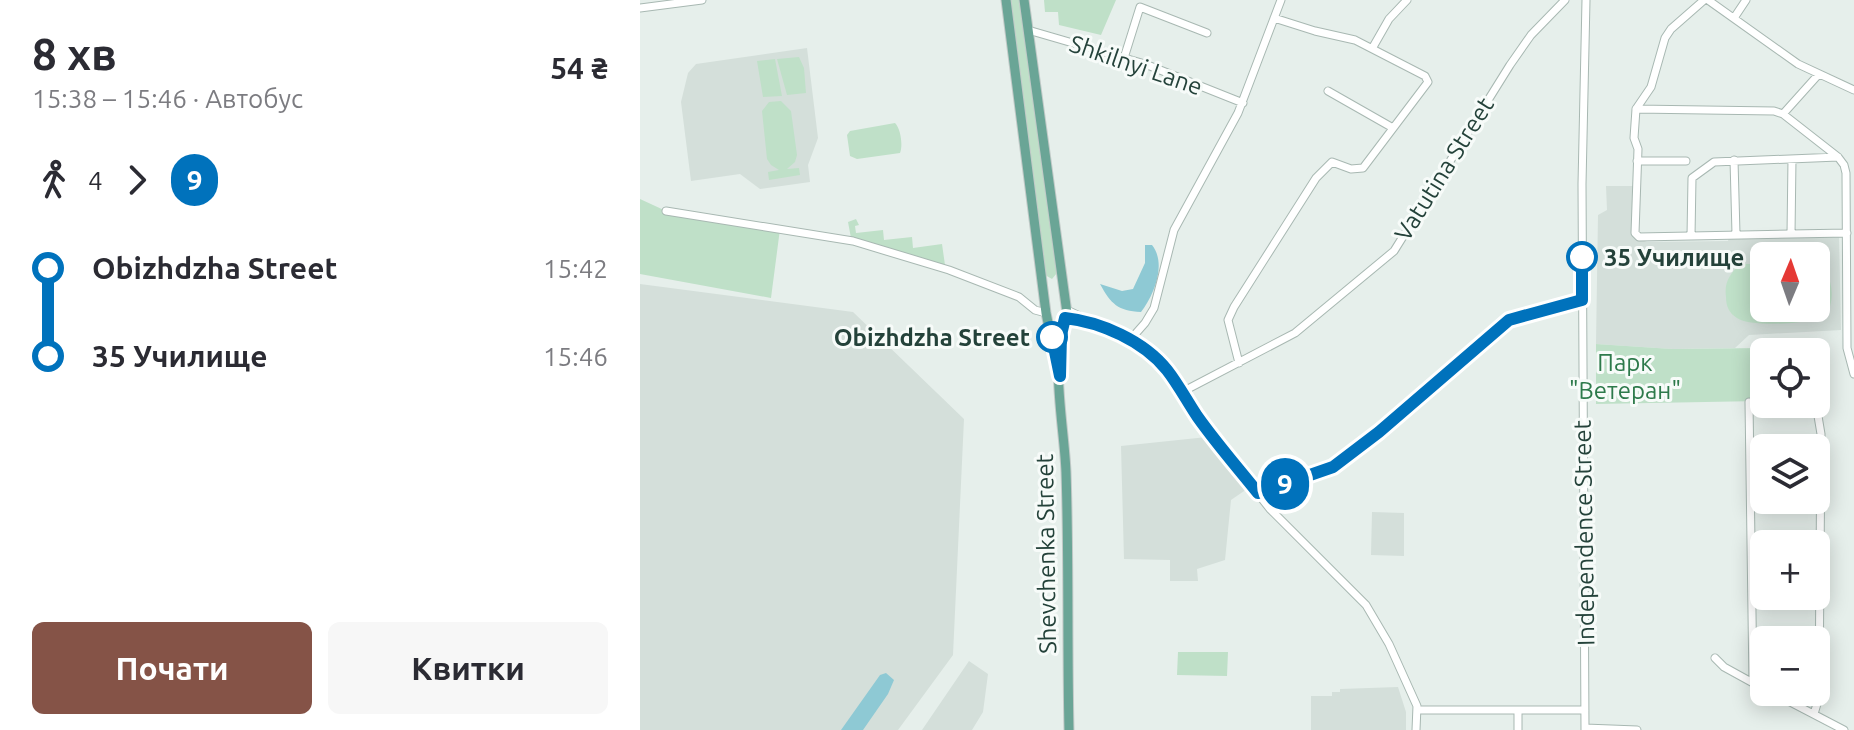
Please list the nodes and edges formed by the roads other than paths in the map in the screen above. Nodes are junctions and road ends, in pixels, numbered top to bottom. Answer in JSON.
{"nodes":[{"id":1,"x":702,"y":0,"type":"edge"},
{"id":2,"x":1006,"y":0,"type":"edge"},
{"id":3,"x":1024,"y":0,"type":"edge"},
{"id":4,"x":1281,"y":0,"type":"edge"},
{"id":5,"x":1407,"y":0,"type":"edge"},
{"id":6,"x":1565,"y":0,"type":"edge"},
{"id":7,"x":1586,"y":0,"type":"edge"},
{"id":8,"x":1706,"y":0,"type":"edge"},
{"id":9,"x":1746,"y":0,"type":"edge"},
{"id":10,"x":690,"y":1,"type":"edge"},
{"id":11,"x":640,"y":8,"type":"edge"},
{"id":12,"x":1274,"y":18,"type":"junction"},
{"id":13,"x":1734,"y":18,"type":"junction"},
{"id":14,"x":1028,"y":30,"type":"junction"},
{"id":15,"x":1207,"y":33,"type":"dead end"},
{"id":16,"x":1373,"y":47,"type":"junction"},
{"id":17,"x":1124,"y":58,"type":"junction"},
{"id":18,"x":1818,"y":75,"type":"junction"},
{"id":19,"x":1854,"y":90,"type":"edge"},
{"id":20,"x":1328,"y":91,"type":"dead end"},
{"id":21,"x":1243,"y":103,"type":"junction"},
{"id":22,"x":1636,"y":109,"type":"junction"},
{"id":23,"x":1783,"y":114,"type":"junction"},
{"id":24,"x":1393,"y":128,"type":"junction"},
{"id":25,"x":1838,"y":157,"type":"junction"},
{"id":26,"x":1792,"y":159,"type":"junction"},
{"id":27,"x":1734,"y":160,"type":"junction"},
{"id":28,"x":1637,"y":161,"type":"junction"},
{"id":29,"x":1686,"y":161,"type":"dead end"},
{"id":30,"x":666,"y":211,"type":"dead end"},
{"id":31,"x":1847,"y":233,"type":"junction"},
{"id":32,"x":1736,"y":234,"type":"junction"},
{"id":33,"x":1791,"y":234,"type":"junction"},
{"id":34,"x":1691,"y":236,"type":"junction"},
{"id":35,"x":1850,"y":260,"type":"edge"},
{"id":36,"x":1582,"y":300,"type":"junction"},
{"id":37,"x":1047,"y":312,"type":"junction"},
{"id":38,"x":1065,"y":313,"type":"junction"},
{"id":39,"x":1130,"y":340,"type":"junction"},
{"id":40,"x":1239,"y":363,"type":"junction"},
{"id":41,"x":1854,"y":374,"type":"edge"},
{"id":42,"x":1060,"y":376,"type":"junction"},
{"id":43,"x":1182,"y":392,"type":"junction"},
{"id":44,"x":1749,"y":402,"type":"dead end"},
{"id":45,"x":1818,"y":418,"type":"edge"},
{"id":46,"x":1258,"y":493,"type":"junction"},
{"id":47,"x":1752,"y":626,"type":"edge"},
{"id":48,"x":1715,"y":658,"type":"dead end"},
{"id":49,"x":1750,"y":681,"type":"edge"},
{"id":50,"x":1798,"y":706,"type":"edge"},
{"id":51,"x":1418,"y":710,"type":"junction"},
{"id":52,"x":1518,"y":710,"type":"junction"},
{"id":53,"x":1585,"y":710,"type":"junction"},
{"id":54,"x":1814,"y":714,"type":"junction"},
{"id":55,"x":1585,"y":729,"type":"edge"},
{"id":56,"x":1069,"y":730,"type":"edge"},
{"id":57,"x":1416,"y":730,"type":"edge"},
{"id":58,"x":1518,"y":730,"type":"edge"},
{"id":59,"x":1637,"y":730,"type":"edge"},
{"id":60,"x":1844,"y":730,"type":"edge"}],
"edges":[{"from":1,"to":10,"type":"street"},
{"from":2,"to":37,"type":"main road","name":"Shevchenka Street"},
{"from":3,"to":14,"type":"main road","name":"Shevchenka Street"},
{"from":4,"to":12,"type":"street"},
{"from":5,"to":16,"type":"street"},
{"from":6,"to":40,"type":"street","name":"Vatutina Street"},
{"from":7,"to":36,"type":"street","name":"Independence Street"},
{"from":8,"to":13,"type":"street"},
{"from":8,"to":22,"type":"street"},
{"from":9,"to":13,"type":"street"},
{"from":10,"to":11,"type":"street"},
{"from":12,"to":16,"type":"street"},
{"from":12,"to":21,"type":"street"},
{"from":13,"to":18,"type":"street"},
{"from":14,"to":17,"type":"street","name":"Shkilnyi Lane"},
{"from":14,"to":38,"type":"main road","name":"Shevchenka Street"},
{"from":15,"to":17,"type":"street"},
{"from":16,"to":24,"type":"street"},
{"from":17,"to":21,"type":"street","name":"Shkilnyi Lane"},
{"from":18,"to":19,"type":"street"},
{"from":18,"to":23,"type":"street"},
{"from":20,"to":24,"type":"street"},
{"from":21,"to":39,"type":"street"},
{"from":22,"to":23,"type":"street"},
{"from":22,"to":28,"type":"street"},
{"from":23,"to":25,"type":"street"},
{"from":24,"to":40,"type":"street"},
{"from":25,"to":26,"type":"street"},
{"from":25,"to":31,"type":"street"},
{"from":26,"to":27,"type":"street"},
{"from":26,"to":33,"type":"street"},
{"from":27,"to":32,"type":"street"},
{"from":27,"to":34,"type":"street"},
{"from":28,"to":29,"type":"street"},
{"from":28,"to":34,"type":"street"},
{"from":30,"to":37,"type":"street"},
{"from":31,"to":33,"type":"street"},
{"from":31,"to":35,"type":"street"},
{"from":32,"to":33,"type":"street"},
{"from":32,"to":34,"type":"street"},
{"from":35,"to":41,"type":"street"},
{"from":36,"to":46,"type":"street"},
{"from":36,"to":53,"type":"street","name":"Independence Street"},
{"from":37,"to":38,"type":"main road"},
{"from":37,"to":38,"type":"main road"},
{"from":37,"to":42,"type":"main road","name":"Shevchenka Street"},
{"from":38,"to":39,"type":"street"},
{"from":38,"to":42,"type":"main road","name":"Shevchenka Street"},
{"from":39,"to":43,"type":"street"},
{"from":40,"to":43,"type":"street","name":"Vatutina Street"},
{"from":42,"to":56,"type":"main road","name":"Shevchenka Street"},
{"from":43,"to":46,"type":"street"},
{"from":44,"to":47,"type":"street"},
{"from":45,"to":54,"type":"street"},
{"from":46,"to":51,"type":"street"},
{"from":48,"to":49,"type":"street"},
{"from":50,"to":54,"type":"street"},
{"from":51,"to":52,"type":"street"},
{"from":51,"to":57,"type":"street"},
{"from":52,"to":53,"type":"street"},
{"from":52,"to":58,"type":"street"},
{"from":53,"to":55,"type":"street","name":"Independence Street"},
{"from":54,"to":60,"type":"street"},
{"from":55,"to":59,"type":"street"}]}
